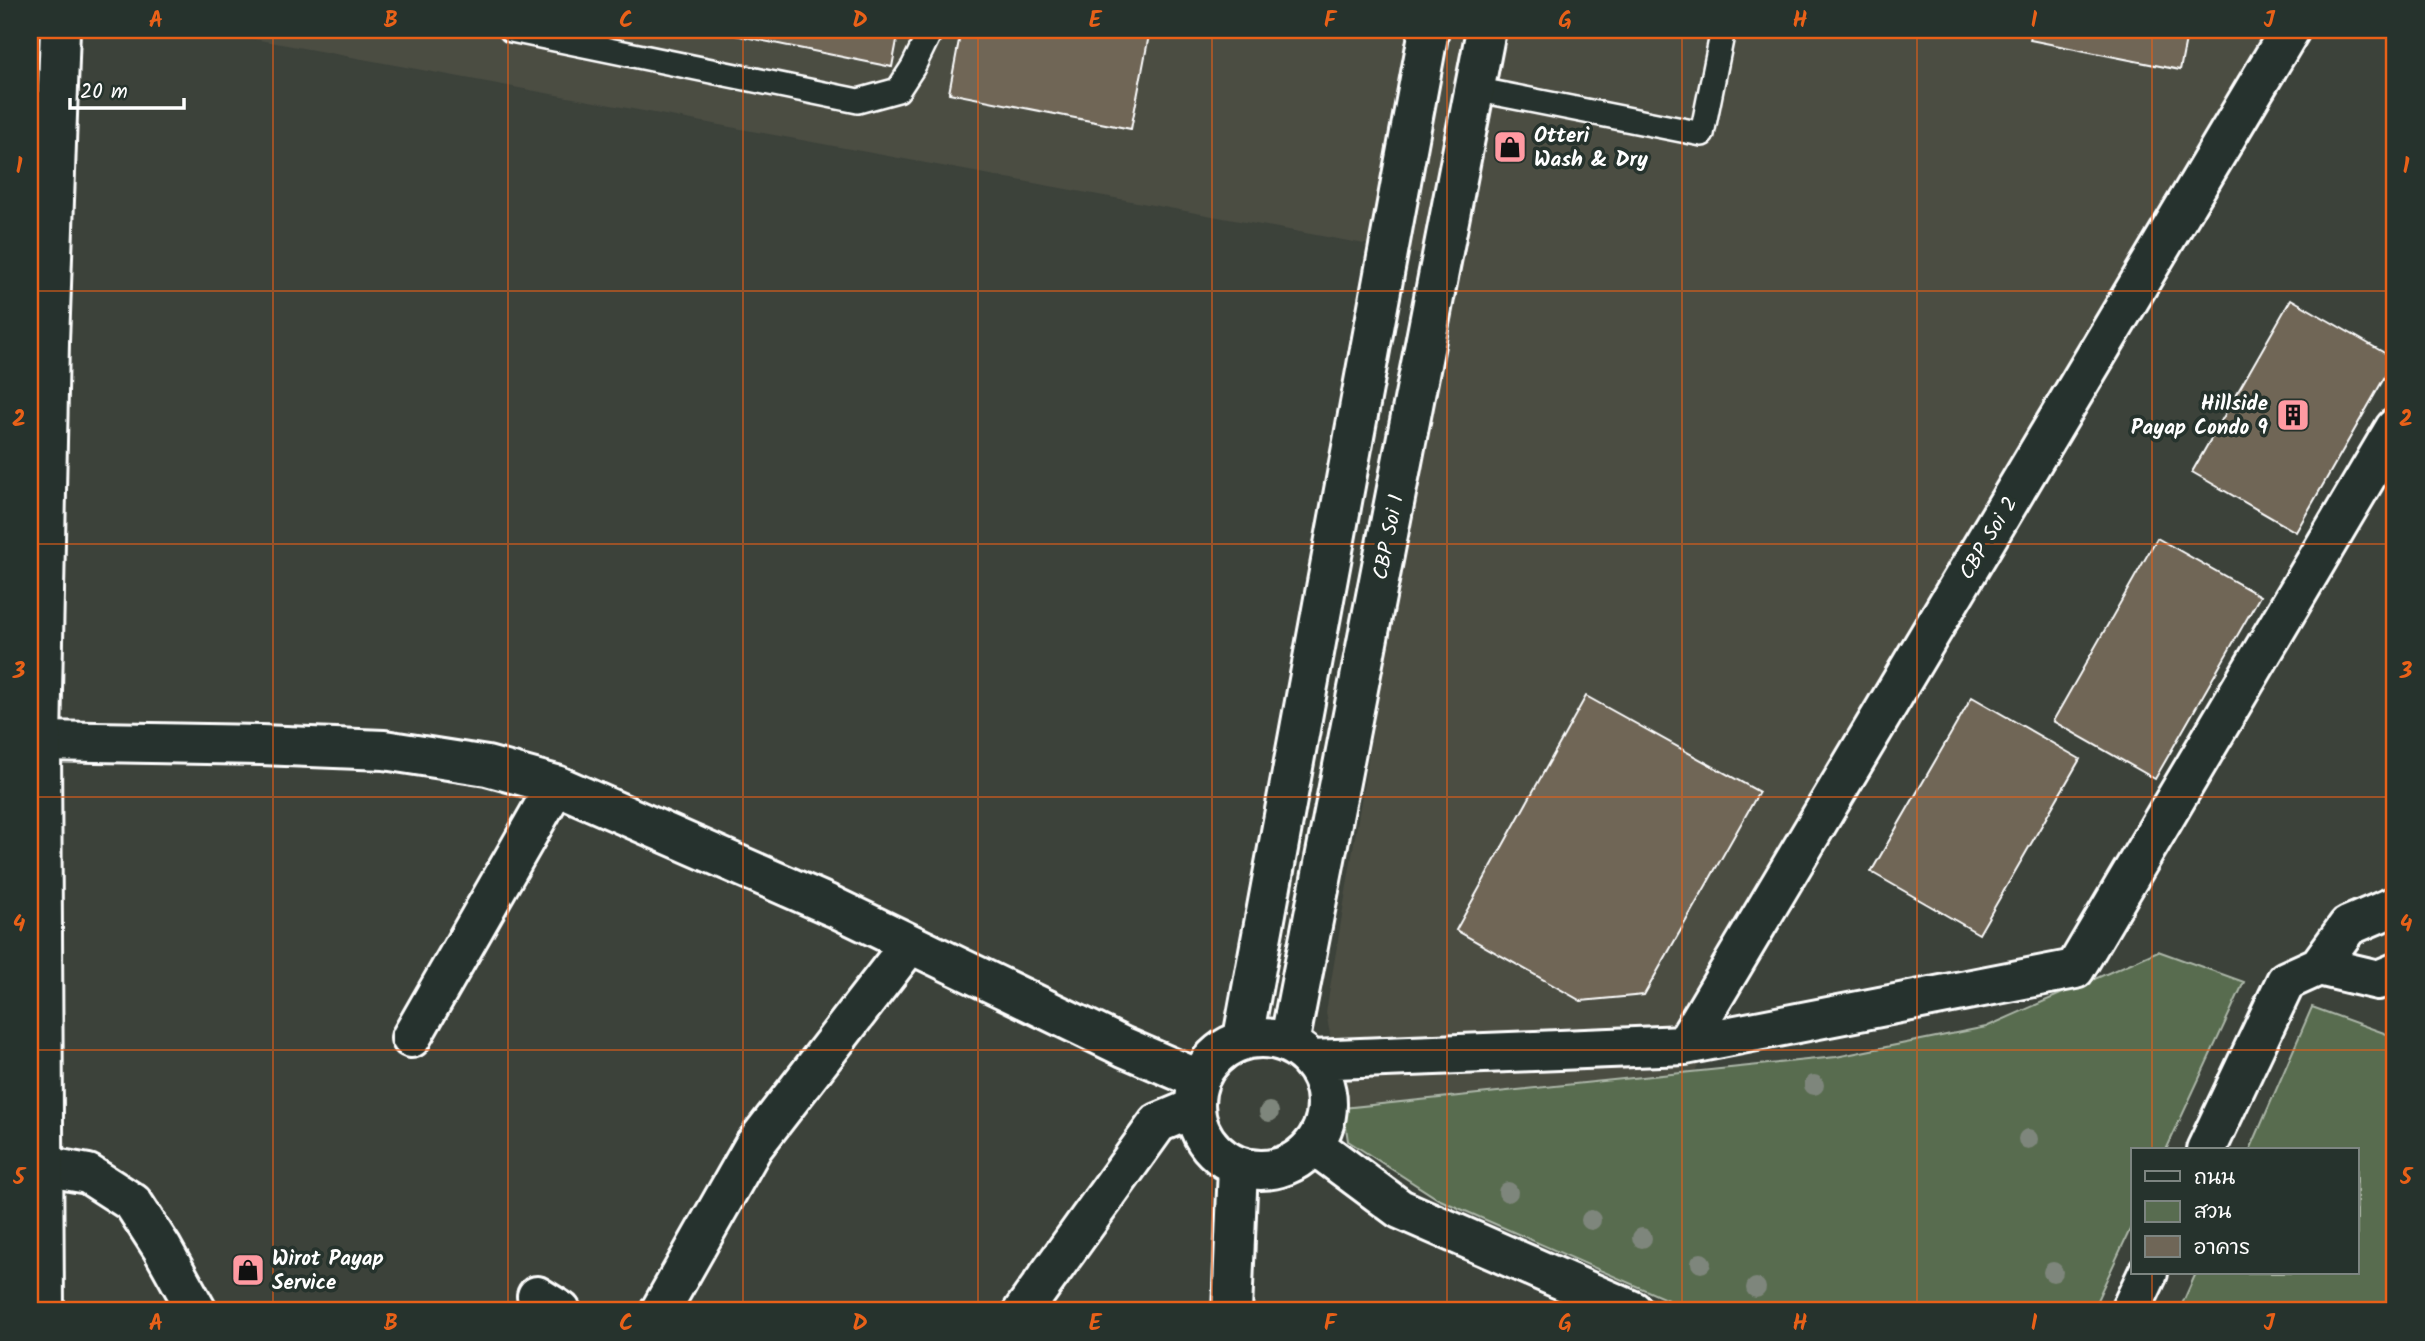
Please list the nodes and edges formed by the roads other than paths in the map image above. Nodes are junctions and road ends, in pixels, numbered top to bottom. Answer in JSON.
{"nodes":[{"id":1,"x":60,"y":30,"type":"edge"},
{"id":2,"x":511,"y":30,"type":"edge"},
{"id":3,"x":931,"y":30,"type":"edge"},
{"id":4,"x":1429,"y":30,"type":"edge"},
{"id":5,"x":1486,"y":30,"type":"edge"},
{"id":6,"x":1723,"y":30,"type":"edge"},
{"id":7,"x":2290,"y":30,"type":"edge"},
{"id":8,"x":1474,"y":89,"type":"junction"},
{"id":9,"x":2395,"y":428,"type":"edge"},
{"id":10,"x":1341,"y":504,"type":"junction"},
{"id":11,"x":1392,"y":511,"type":"junction"},
{"id":12,"x":41,"y":741,"type":"junction"},
{"id":13,"x":556,"y":785,"type":"junction"},
{"id":14,"x":2395,"y":906,"type":"edge"},
{"id":15,"x":910,"y":944,"type":"junction"},
{"id":16,"x":2319,"y":966,"type":"junction"},
{"id":17,"x":2395,"y":973,"type":"edge"},
{"id":18,"x":411,"y":1038,"type":"dead end"},
{"id":19,"x":1243,"y":1038,"type":"junction"},
{"id":20,"x":1685,"y":1045,"type":"junction"},
{"id":21,"x":1300,"y":1052,"type":"junction"},
{"id":22,"x":1196,"y":1093,"type":"junction"},
{"id":23,"x":1314,"y":1145,"type":"junction"},
{"id":24,"x":2207,"y":1148,"type":"edge"},
{"id":25,"x":43,"y":1166,"type":"junction"},
{"id":26,"x":1238,"y":1167,"type":"junction"},
{"id":27,"x":2148,"y":1274,"type":"edge"},
{"id":28,"x":1237,"y":1305,"type":"edge"},
{"id":29,"x":44,"y":1311,"type":"edge"},
{"id":30,"x":197,"y":1311,"type":"edge"},
{"id":31,"x":660,"y":1311,"type":"edge"},
{"id":32,"x":1023,"y":1311,"type":"edge"},
{"id":33,"x":1633,"y":1311,"type":"edge"},
{"id":34,"x":2130,"y":1311,"type":"edge"}],
"edges":[{"from":1,"to":12,"type":"street"},
{"from":2,"to":3,"type":"lane"},
{"from":4,"to":10,"type":"street"},
{"from":5,"to":8,"type":"street","name":"CBP Soi 1"},
{"from":6,"to":8,"type":"lane"},
{"from":7,"to":20,"type":"street","name":"CBP Soi 2"},
{"from":8,"to":11,"type":"street","name":"CBP Soi 1"},
{"from":9,"to":20,"type":"street"},
{"from":10,"to":11,"type":"street"},
{"from":10,"to":19,"type":"street"},
{"from":11,"to":21,"type":"street","name":"CBP Soi 1"},
{"from":12,"to":13,"type":"street"},
{"from":12,"to":25,"type":"street"},
{"from":13,"to":15,"type":"street"},
{"from":13,"to":18,"type":"street"},
{"from":14,"to":16,"type":"street"},
{"from":15,"to":22,"type":"street"},
{"from":15,"to":31,"type":"street"},
{"from":16,"to":17,"type":"street"},
{"from":16,"to":24,"type":"street"},
{"from":19,"to":21,"type":"street"},
{"from":19,"to":22,"type":"street"},
{"from":20,"to":21,"type":"street"},
{"from":21,"to":23,"type":"street"},
{"from":22,"to":26,"type":"street"},
{"from":22,"to":32,"type":"street"},
{"from":23,"to":26,"type":"street"},
{"from":23,"to":33,"type":"street"},
{"from":25,"to":29,"type":"street"},
{"from":25,"to":30,"type":"street"},
{"from":26,"to":28,"type":"street"},
{"from":27,"to":34,"type":"street"}]}
